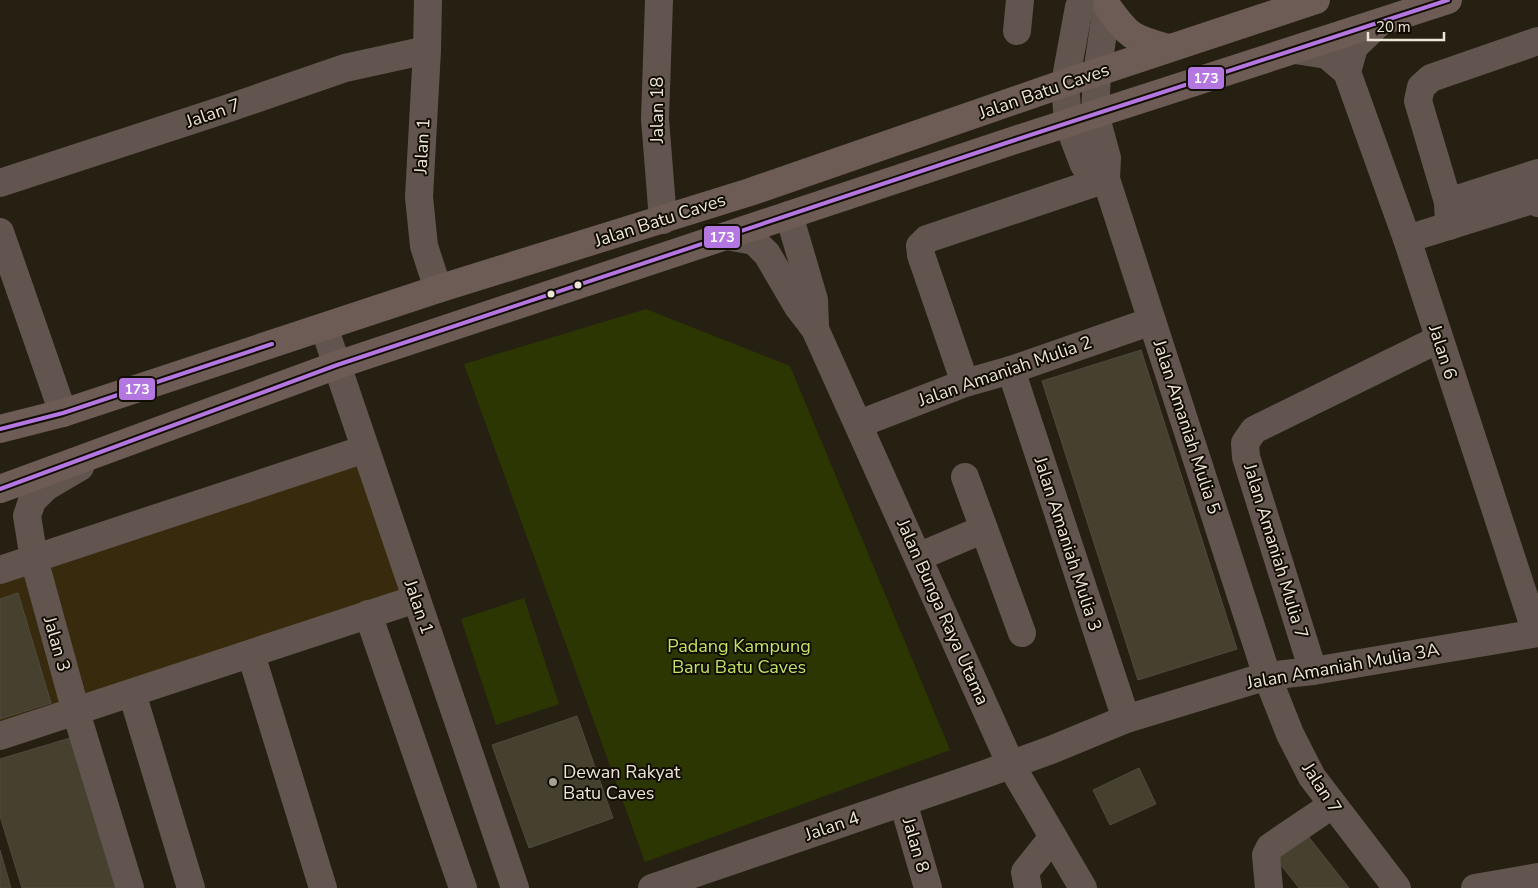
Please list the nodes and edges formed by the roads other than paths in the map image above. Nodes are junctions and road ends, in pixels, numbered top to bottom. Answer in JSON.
{"nodes":[{"id":1,"x":428,"y":0,"type":"edge"},
{"id":2,"x":659,"y":0,"type":"edge"},
{"id":3,"x":1020,"y":0,"type":"edge"},
{"id":4,"x":1316,"y":0,"type":"edge"},
{"id":5,"x":1448,"y":0,"type":"edge"},
{"id":6,"x":1099,"y":2,"type":"edge"},
{"id":7,"x":1379,"y":23,"type":"junction"},
{"id":8,"x":1017,"y":31,"type":"dead end"},
{"id":9,"x":1538,"y":41,"type":"edge"},
{"id":10,"x":1168,"y":48,"type":"junction"},
{"id":11,"x":428,"y":50,"type":"junction"},
{"id":12,"x":1295,"y":50,"type":"junction"},
{"id":13,"x":1347,"y":72,"type":"junction"},
{"id":14,"x":1097,"y":73,"type":"junction"},
{"id":15,"x":1065,"y":83,"type":"junction"},
{"id":16,"x":1095,"y":114,"type":"junction"},
{"id":17,"x":1068,"y":123,"type":"junction"},
{"id":18,"x":1538,"y":173,"type":"edge"},
{"id":19,"x":1106,"y":178,"type":"junction"},
{"id":20,"x":0,"y":183,"type":"edge"},
{"id":21,"x":750,"y":192,"type":"junction"},
{"id":22,"x":1538,"y":203,"type":"edge"},
{"id":23,"x":1448,"y":214,"type":"junction"},
{"id":24,"x":790,"y":215,"type":"junction"},
{"id":25,"x":663,"y":220,"type":"junction"},
{"id":26,"x":0,"y":232,"type":"edge"},
{"id":27,"x":727,"y":236,"type":"junction"},
{"id":28,"x":1407,"y":239,"type":"junction"},
{"id":29,"x":438,"y":289,"type":"junction"},
{"id":30,"x":1152,"y":321,"type":"junction"},
{"id":31,"x":324,"y":327,"type":"junction"},
{"id":32,"x":815,"y":329,"type":"junction"},
{"id":33,"x":1439,"y":338,"type":"junction"},
{"id":34,"x":337,"y":365,"type":"junction"},
{"id":35,"x":1011,"y":370,"type":"junction"},
{"id":36,"x":965,"y":383,"type":"junction"},
{"id":37,"x":63,"y":413,"type":"junction"},
{"id":38,"x":859,"y":424,"type":"junction"},
{"id":39,"x":0,"y":429,"type":"edge"},
{"id":40,"x":123,"y":444,"type":"junction"},
{"id":41,"x":365,"y":450,"type":"junction"},
{"id":42,"x":965,"y":476,"type":"dead end"},
{"id":43,"x":0,"y":489,"type":"edge"},
{"id":44,"x":984,"y":529,"type":"junction"},
{"id":45,"x":918,"y":557,"type":"junction"},
{"id":46,"x":34,"y":559,"type":"junction"},
{"id":47,"x":0,"y":570,"type":"edge"},
{"id":48,"x":416,"y":599,"type":"junction"},
{"id":49,"x":368,"y":614,"type":"junction"},
{"id":50,"x":1022,"y":633,"type":"dead end"},
{"id":51,"x":1537,"y":633,"type":"edge"},
{"id":52,"x":251,"y":654,"type":"junction"},
{"id":53,"x":1313,"y":671,"type":"junction"},
{"id":54,"x":1267,"y":676,"type":"junction"},
{"id":55,"x":132,"y":693,"type":"junction"},
{"id":56,"x":76,"y":712,"type":"junction"},
{"id":57,"x":1126,"y":719,"type":"junction"},
{"id":58,"x":0,"y":736,"type":"edge"},
{"id":59,"x":1011,"y":765,"type":"junction"},
{"id":60,"x":903,"y":802,"type":"junction"},
{"id":61,"x":1332,"y":806,"type":"junction"},
{"id":62,"x":1053,"y":837,"type":"junction"},
{"id":63,"x":1538,"y":877,"type":"edge"},
{"id":64,"x":685,"y":883,"type":"edge"},
{"id":65,"x":130,"y":888,"type":"edge"},
{"id":66,"x":190,"y":888,"type":"edge"},
{"id":67,"x":323,"y":888,"type":"edge"},
{"id":68,"x":463,"y":888,"type":"edge"},
{"id":69,"x":515,"y":888,"type":"edge"},
{"id":70,"x":652,"y":888,"type":"edge"},
{"id":71,"x":928,"y":888,"type":"edge"},
{"id":72,"x":1028,"y":888,"type":"edge"},
{"id":73,"x":1083,"y":888,"type":"edge"},
{"id":74,"x":1269,"y":888,"type":"edge"},
{"id":75,"x":1397,"y":888,"type":"edge"},
{"id":76,"x":1475,"y":888,"type":"edge"}],
"edges":[{"from":1,"to":11,"type":"street","name":"Jalan 1"},
{"from":2,"to":25,"type":"street","name":"Jalan 18"},
{"from":3,"to":8,"type":"street"},
{"from":4,"to":10,"type":"main road","name":"Jalan Batu Caves"},
{"from":5,"to":7,"type":"main road","name":"Jalan Batu Caves"},
{"from":6,"to":10,"type":"main road"},
{"from":6,"to":14,"type":"street","name":"Jalan Amaniah Mulia 5"},
{"from":6,"to":15,"type":"street"},
{"from":7,"to":12,"type":"main road","name":"Jalan Batu Caves"},
{"from":7,"to":13,"type":"street"},
{"from":9,"to":23,"type":"street"},
{"from":10,"to":14,"type":"main road","name":"Jalan Batu Caves"},
{"from":11,"to":20,"type":"street","name":"Jalan 7"},
{"from":11,"to":29,"type":"street","name":"Jalan 1"},
{"from":12,"to":13,"type":"street","name":"Jalan 6"},
{"from":12,"to":16,"type":"main road","name":"Jalan Batu Caves"},
{"from":13,"to":28,"type":"street","name":"Jalan 6"},
{"from":14,"to":15,"type":"main road","name":"Jalan Batu Caves"},
{"from":14,"to":16,"type":"street","name":"Jalan Amaniah Mulia 5"},
{"from":15,"to":17,"type":"street"},
{"from":15,"to":21,"type":"main road","name":"Jalan Batu Caves"},
{"from":16,"to":17,"type":"main road","name":"Jalan Batu Caves"},
{"from":16,"to":19,"type":"street","name":"Jalan Amaniah Mulia 5"},
{"from":17,"to":19,"type":"street"},
{"from":17,"to":24,"type":"main road","name":"Jalan Batu Caves"},
{"from":18,"to":23,"type":"street"},
{"from":19,"to":30,"type":"street","name":"Jalan Amaniah Mulia 5"},
{"from":19,"to":36,"type":"street"},
{"from":21,"to":24,"type":"main road"},
{"from":21,"to":25,"type":"main road","name":"Jalan Batu Caves"},
{"from":22,"to":23,"type":"street"},
{"from":23,"to":28,"type":"street"},
{"from":24,"to":27,"type":"main road","name":"Jalan Batu Caves"},
{"from":24,"to":32,"type":"street","name":"Jalan Bunga Raya Utama"},
{"from":25,"to":29,"type":"main road","name":"Jalan Batu Caves"},
{"from":26,"to":37,"type":"street"},
{"from":27,"to":32,"type":"street","name":"Jalan Bunga Raya Utama"},
{"from":27,"to":34,"type":"main road","name":"Jalan Batu Caves"},
{"from":28,"to":33,"type":"street","name":"Jalan 6"},
{"from":29,"to":31,"type":"main road","name":"Jalan Batu Caves"},
{"from":30,"to":35,"type":"street","name":"Jalan Amaniah Mulia 2"},
{"from":30,"to":54,"type":"street","name":"Jalan Amaniah Mulia 5"},
{"from":31,"to":34,"type":"street","name":"Jalan 1"},
{"from":31,"to":37,"type":"main road","name":"Jalan Batu Caves"},
{"from":32,"to":38,"type":"street","name":"Jalan Bunga Raya Utama"},
{"from":33,"to":51,"type":"street","name":"Jalan 6"},
{"from":33,"to":53,"type":"street","name":"Jalan Amaniah Mulia 7"},
{"from":34,"to":40,"type":"main road","name":"Jalan Batu Caves"},
{"from":34,"to":41,"type":"street","name":"Jalan 1"},
{"from":35,"to":36,"type":"street","name":"Jalan Amaniah Mulia 2"},
{"from":35,"to":57,"type":"street","name":"Jalan Amaniah Mulia 3"},
{"from":36,"to":38,"type":"street","name":"Jalan Amaniah Mulia 2"},
{"from":37,"to":39,"type":"main road","name":"Jalan Batu Caves"},
{"from":38,"to":45,"type":"street","name":"Jalan Bunga Raya Utama"},
{"from":40,"to":43,"type":"main road","name":"Jalan Batu Caves"},
{"from":40,"to":46,"type":"street","name":"Jalan 3"},
{"from":41,"to":46,"type":"street"},
{"from":41,"to":48,"type":"street","name":"Jalan 1"},
{"from":42,"to":44,"type":"street"},
{"from":44,"to":45,"type":"street"},
{"from":44,"to":50,"type":"street"},
{"from":45,"to":59,"type":"street","name":"Jalan Bunga Raya Utama"},
{"from":46,"to":47,"type":"street"},
{"from":46,"to":56,"type":"street","name":"Jalan 3"},
{"from":48,"to":49,"type":"street"},
{"from":48,"to":69,"type":"street","name":"Jalan 1"},
{"from":49,"to":52,"type":"street"},
{"from":49,"to":68,"type":"street"},
{"from":51,"to":53,"type":"street","name":"Jalan Amaniah Mulia 3A"},
{"from":52,"to":55,"type":"street"},
{"from":52,"to":67,"type":"street"},
{"from":53,"to":54,"type":"street","name":"Jalan Amaniah Mulia 3A"},
{"from":54,"to":57,"type":"street","name":"Jalan Amaniah Mulia 3A"},
{"from":54,"to":61,"type":"street","name":"Jalan 7"},
{"from":55,"to":56,"type":"street"},
{"from":55,"to":66,"type":"street"},
{"from":56,"to":58,"type":"street"},
{"from":56,"to":65,"type":"street","name":"Jalan 3"},
{"from":57,"to":59,"type":"street","name":"Jalan Amaniah Mulia 3A"},
{"from":59,"to":60,"type":"street","name":"Jalan 4"},
{"from":59,"to":62,"type":"street","name":"Jalan Bunga Raya Utama"},
{"from":60,"to":64,"type":"street","name":"Jalan 4"},
{"from":60,"to":71,"type":"street","name":"Jalan 8"},
{"from":61,"to":74,"type":"street"},
{"from":61,"to":75,"type":"street","name":"Jalan 7"},
{"from":62,"to":72,"type":"street"},
{"from":62,"to":73,"type":"street","name":"Jalan Bunga Raya Utama"},
{"from":63,"to":76,"type":"street"},
{"from":64,"to":70,"type":"street","name":"Jalan 4"}]}
